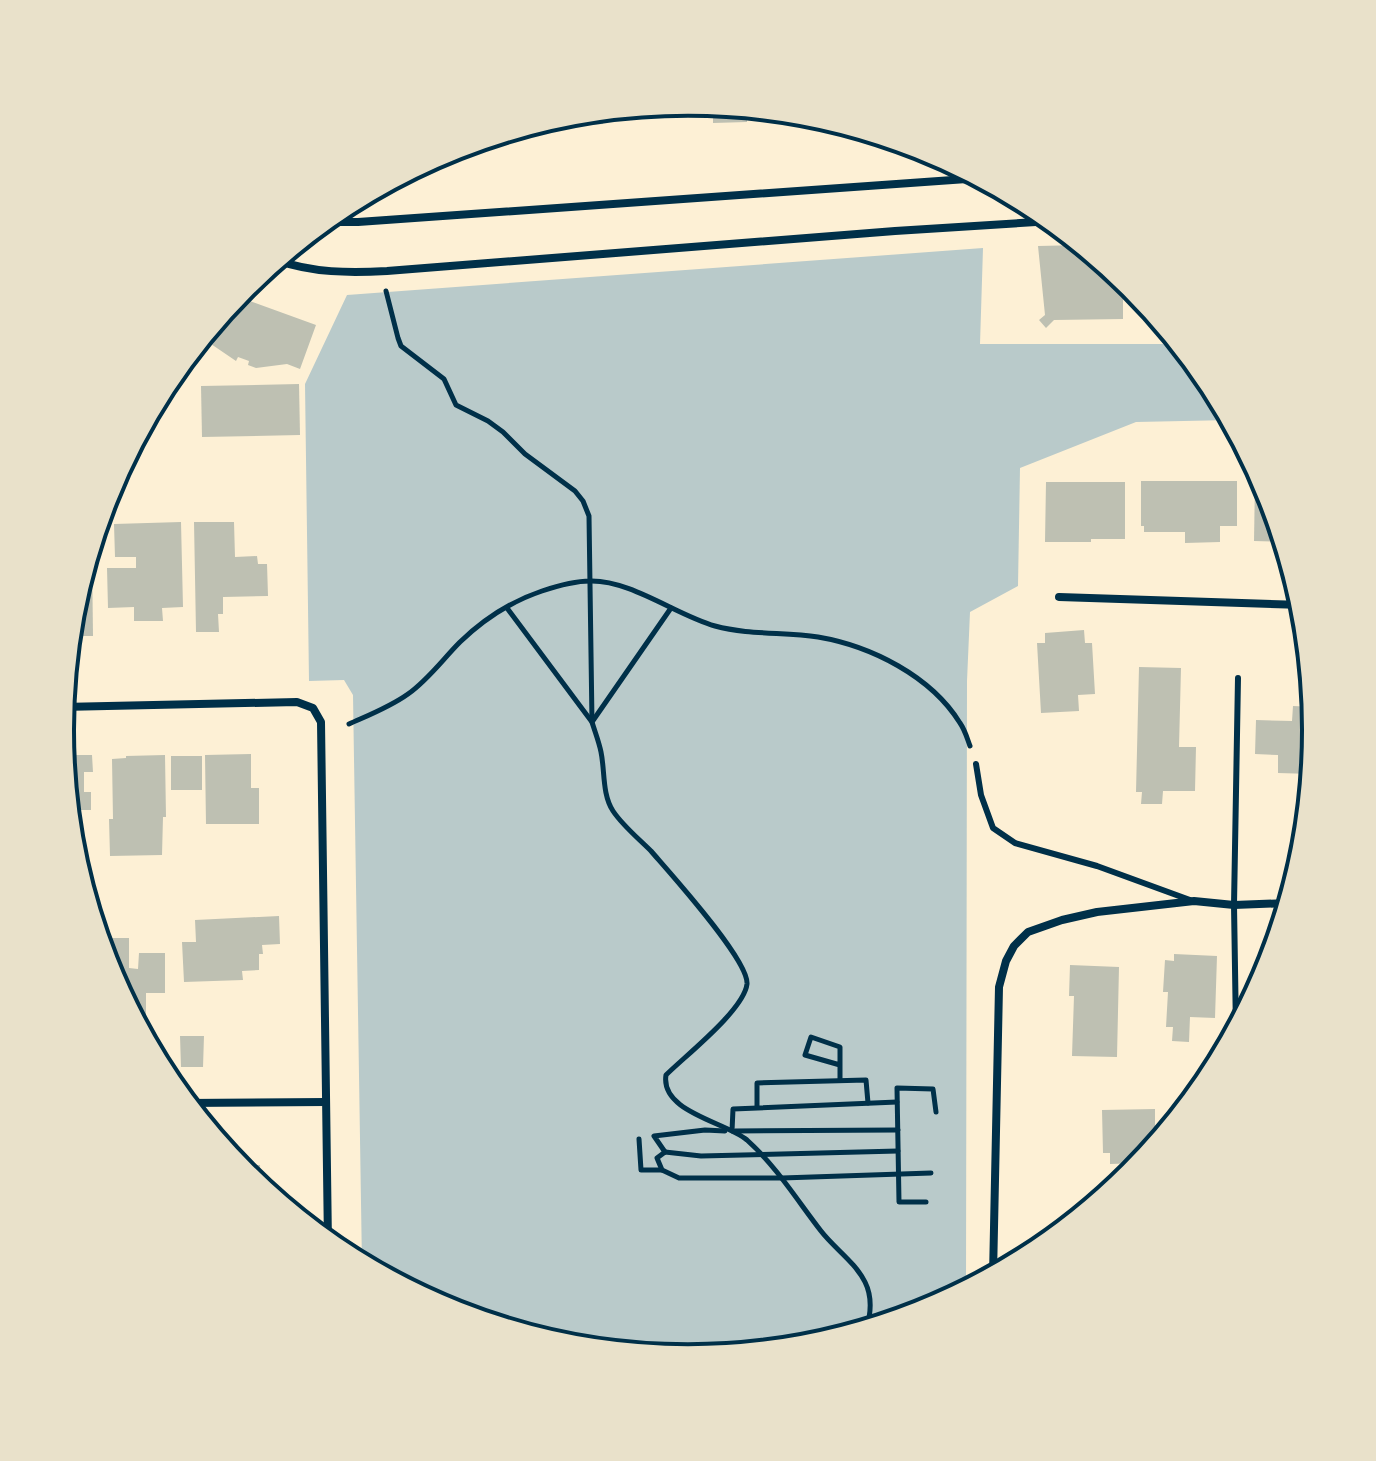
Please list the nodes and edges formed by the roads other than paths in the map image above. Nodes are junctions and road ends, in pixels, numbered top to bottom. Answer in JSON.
{"nodes":[{"id":1,"x":959,"y":180,"type":"edge"},
{"id":2,"x":344,"y":222,"type":"edge"},
{"id":3,"x":1032,"y":222,"type":"edge"},
{"id":4,"x":288,"y":264,"type":"edge"},
{"id":5,"x":1059,"y":597,"type":"dead end"},
{"id":6,"x":1289,"y":605,"type":"edge"},
{"id":7,"x":1238,"y":678,"type":"dead end"},
{"id":8,"x":75,"y":707,"type":"edge"},
{"id":9,"x":976,"y":764,"type":"road end"},
{"id":10,"x":1194,"y":901,"type":"junction"},
{"id":11,"x":1277,"y":903,"type":"edge"},
{"id":12,"x":1234,"y":905,"type":"junction"},
{"id":13,"x":1236,"y":1008,"type":"edge"},
{"id":14,"x":326,"y":1102,"type":"junction"},
{"id":15,"x":200,"y":1103,"type":"edge"},
{"id":16,"x":328,"y":1228,"type":"edge"},
{"id":17,"x":993,"y":1263,"type":"edge"}],
"edges":[{"from":1,"to":2,"type":"street"},
{"from":3,"to":4,"type":"street"},
{"from":5,"to":6,"type":"street"},
{"from":7,"to":12,"type":"lane"},
{"from":8,"to":14,"type":"street"},
{"from":9,"to":10,"type":"lane"},
{"from":10,"to":12,"type":"street"},
{"from":10,"to":17,"type":"street"},
{"from":11,"to":12,"type":"street"},
{"from":12,"to":13,"type":"lane"},
{"from":14,"to":15,"type":"street"},
{"from":14,"to":16,"type":"street"}]}
